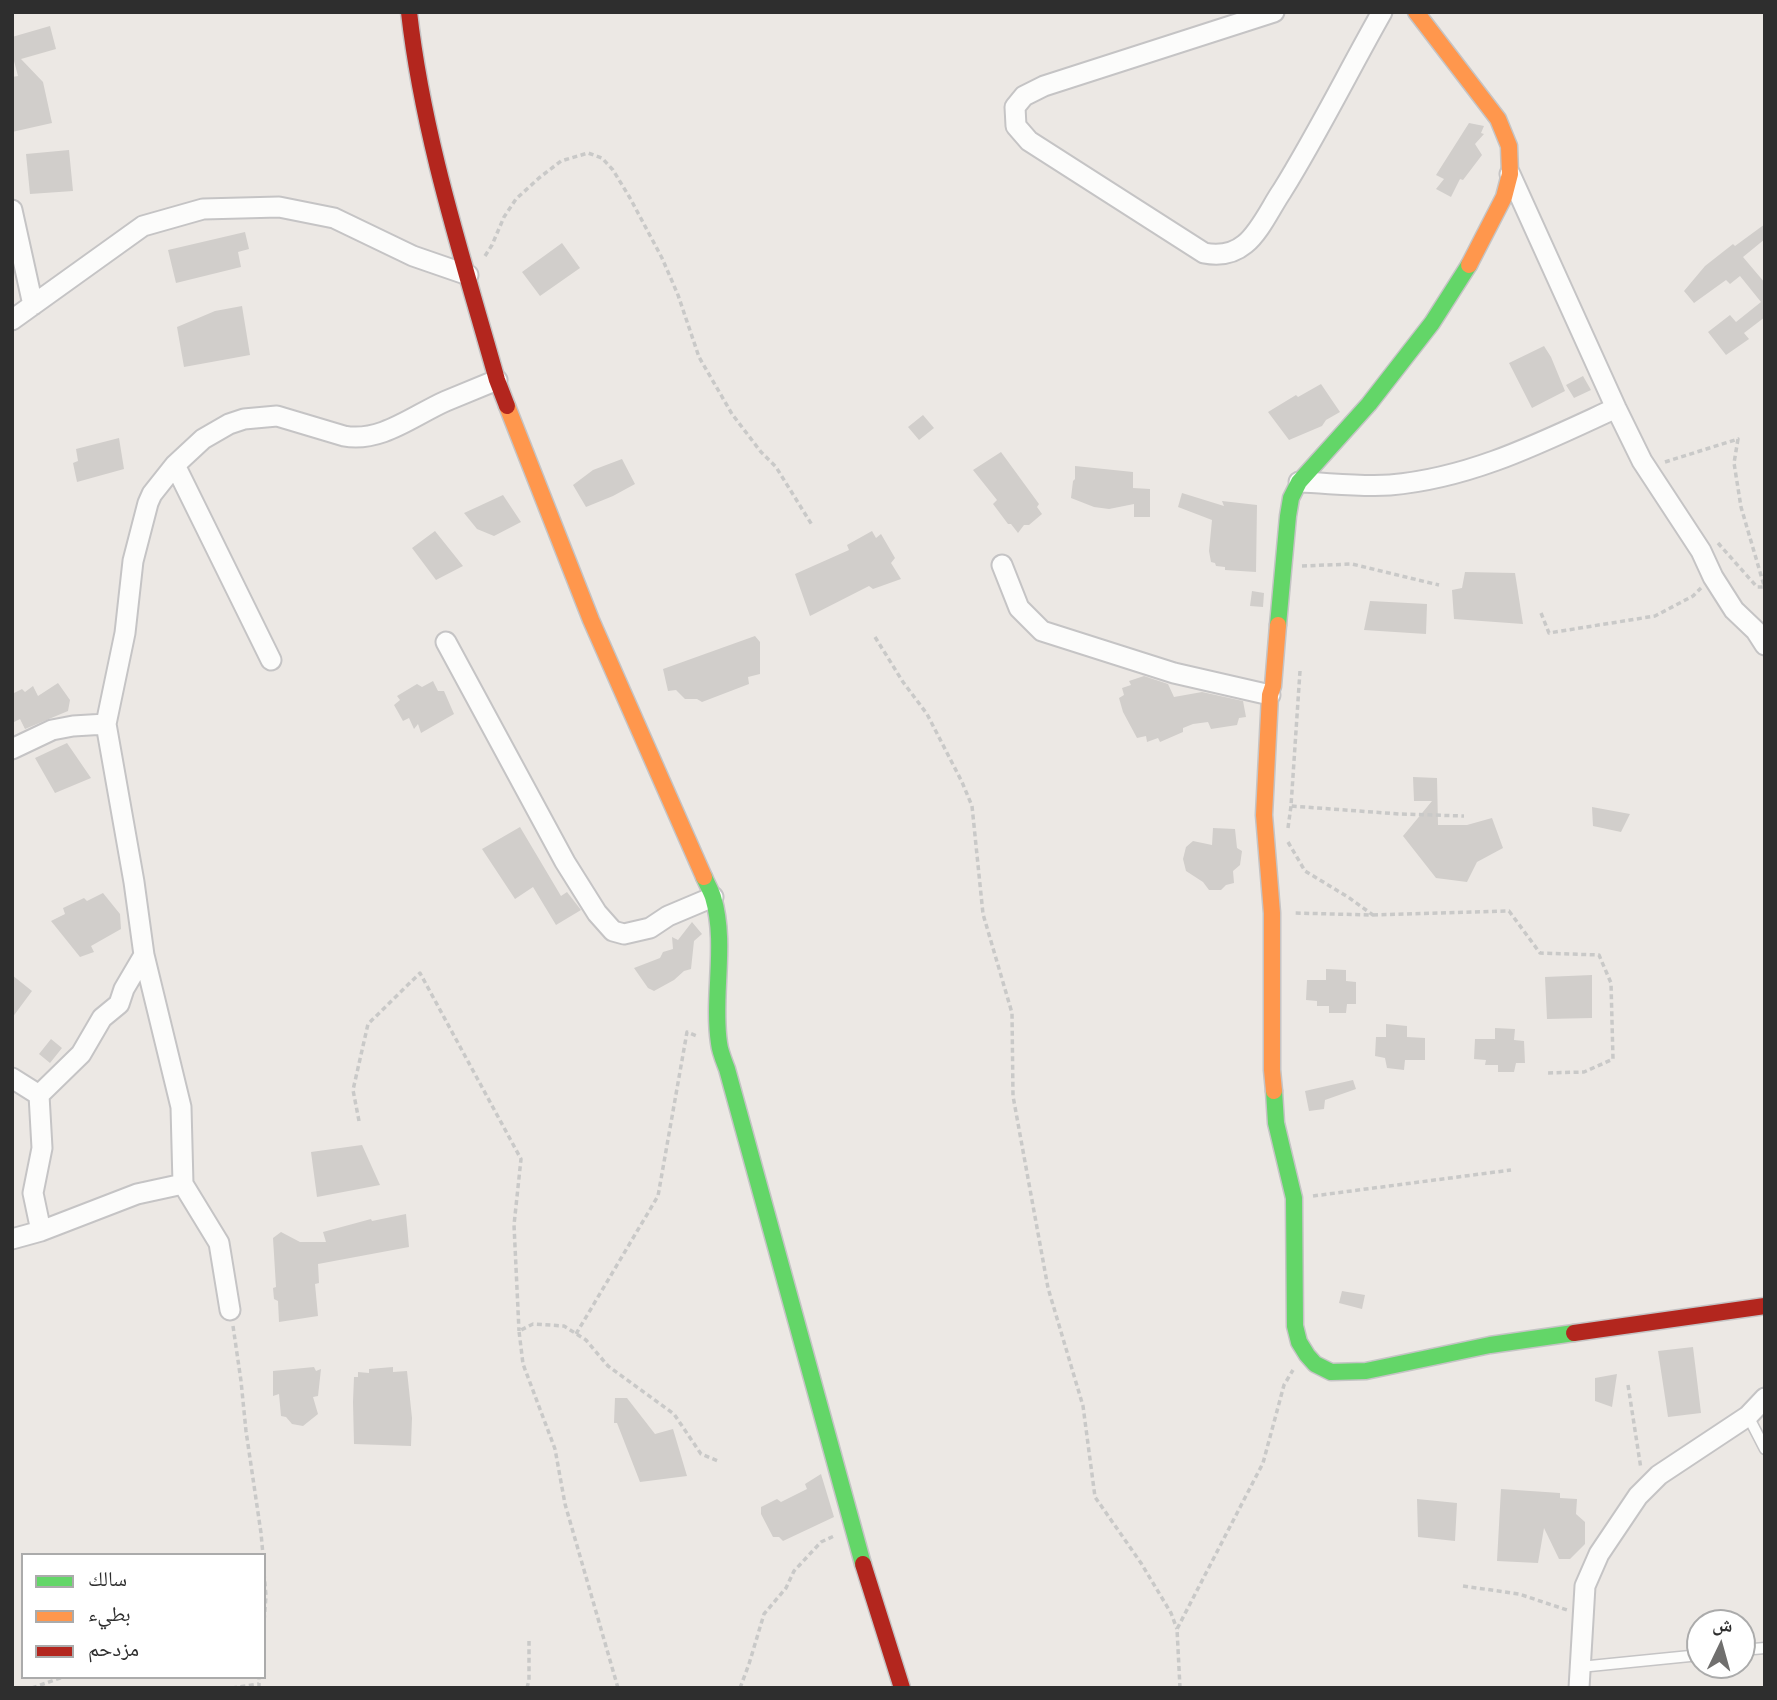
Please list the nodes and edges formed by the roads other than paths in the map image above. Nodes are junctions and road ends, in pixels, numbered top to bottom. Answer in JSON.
{"nodes":[{"id":1,"x":409,"y":12,"type":"edge"},
{"id":2,"x":1274,"y":12,"type":"edge"},
{"id":3,"x":1382,"y":12,"type":"edge"},
{"id":4,"x":1416,"y":12,"type":"edge"},
{"id":5,"x":1510,"y":174,"type":"junction"},
{"id":6,"x":12,"y":210,"type":"edge"},
{"id":7,"x":468,"y":275,"type":"junction"},
{"id":8,"x":33,"y":305,"type":"junction"},
{"id":9,"x":12,"y":320,"type":"edge"},
{"id":10,"x":497,"y":380,"type":"junction"},
{"id":11,"x":1616,"y":408,"type":"junction"},
{"id":12,"x":175,"y":465,"type":"junction"},
{"id":13,"x":1299,"y":482,"type":"junction"},
{"id":14,"x":1002,"y":565,"type":"dead end"},
{"id":15,"x":446,"y":642,"type":"dead end"},
{"id":16,"x":1765,"y":645,"type":"edge"},
{"id":17,"x":271,"y":660,"type":"dead end"},
{"id":18,"x":1269,"y":695,"type":"junction"},
{"id":19,"x":106,"y":724,"type":"junction"},
{"id":20,"x":12,"y":749,"type":"edge"},
{"id":21,"x":713,"y":897,"type":"junction"},
{"id":22,"x":144,"y":955,"type":"junction"},
{"id":23,"x":12,"y":1078,"type":"edge"},
{"id":24,"x":39,"y":1095,"type":"junction"},
{"id":25,"x":183,"y":1184,"type":"junction"},
{"id":26,"x":41,"y":1231,"type":"junction"},
{"id":27,"x":12,"y":1239,"type":"edge"},
{"id":28,"x":1765,"y":1306,"type":"edge"},
{"id":29,"x":230,"y":1310,"type":"road end"},
{"id":30,"x":1765,"y":1398,"type":"edge"},
{"id":31,"x":1748,"y":1416,"type":"junction"},
{"id":32,"x":1765,"y":1449,"type":"edge"},
{"id":33,"x":1686,"y":1656,"type":"edge"},
{"id":34,"x":1580,"y":1667,"type":"junction"},
{"id":35,"x":902,"y":1688,"type":"edge"},
{"id":36,"x":1579,"y":1688,"type":"edge"}],
"edges":[{"from":1,"to":7,"type":"street"},
{"from":2,"to":3,"type":"street"},
{"from":4,"to":5,"type":"street"},
{"from":5,"to":11,"type":"street"},
{"from":5,"to":13,"type":"street"},
{"from":6,"to":8,"type":"street"},
{"from":7,"to":8,"type":"street"},
{"from":7,"to":10,"type":"street"},
{"from":8,"to":9,"type":"street"},
{"from":10,"to":12,"type":"street"},
{"from":10,"to":21,"type":"street"},
{"from":11,"to":13,"type":"street"},
{"from":11,"to":16,"type":"street"},
{"from":12,"to":17,"type":"street"},
{"from":12,"to":19,"type":"street"},
{"from":13,"to":18,"type":"street"},
{"from":14,"to":18,"type":"street"},
{"from":15,"to":21,"type":"street"},
{"from":18,"to":28,"type":"street"},
{"from":19,"to":20,"type":"street"},
{"from":19,"to":22,"type":"street"},
{"from":21,"to":35,"type":"street"},
{"from":22,"to":24,"type":"street"},
{"from":22,"to":25,"type":"street"},
{"from":23,"to":24,"type":"street"},
{"from":24,"to":26,"type":"street"},
{"from":25,"to":26,"type":"street"},
{"from":25,"to":29,"type":"street"},
{"from":26,"to":27,"type":"street"},
{"from":30,"to":31,"type":"street"},
{"from":31,"to":32,"type":"lane"},
{"from":31,"to":34,"type":"street"},
{"from":33,"to":34,"type":"lane"},
{"from":34,"to":36,"type":"street"}]}
